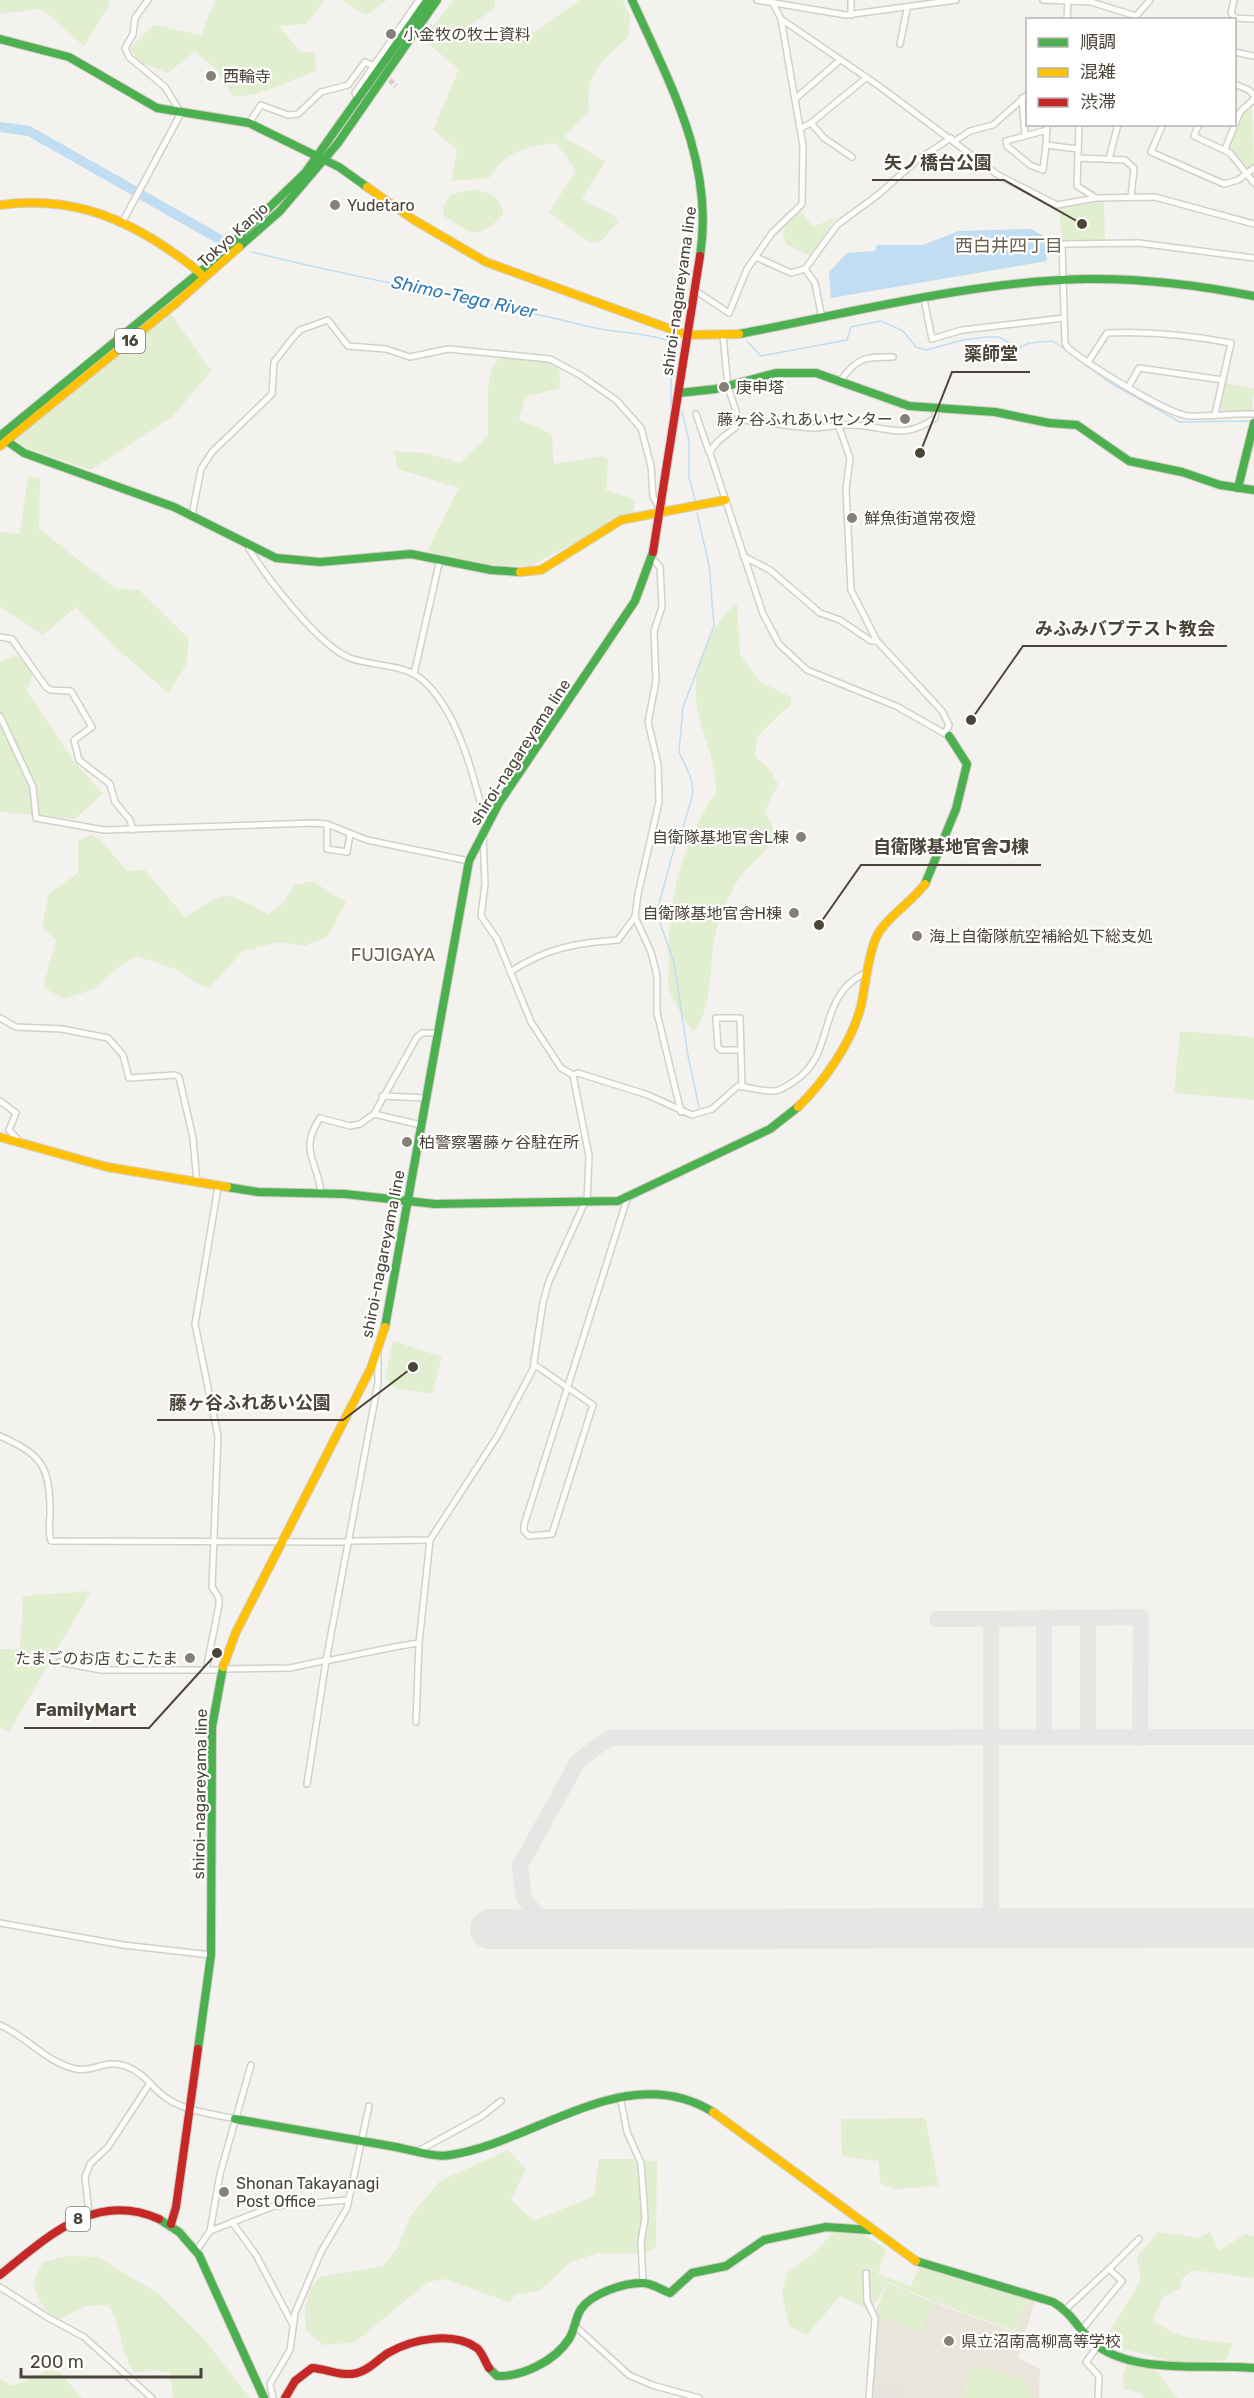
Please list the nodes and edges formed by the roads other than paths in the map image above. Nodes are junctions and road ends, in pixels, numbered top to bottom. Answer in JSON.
{"nodes":[{"id":1,"x":148,"y":0,"type":"edge"},
{"id":2,"x":420,"y":0,"type":"edge"},
{"id":3,"x":428,"y":0,"type":"edge"},
{"id":4,"x":437,"y":0,"type":"edge"},
{"id":5,"x":632,"y":0,"type":"edge"},
{"id":6,"x":758,"y":0,"type":"edge"},
{"id":7,"x":851,"y":0,"type":"edge"},
{"id":8,"x":956,"y":0,"type":"edge"},
{"id":9,"x":1043,"y":0,"type":"edge"},
{"id":10,"x":1068,"y":0,"type":"edge"},
{"id":11,"x":1150,"y":0,"type":"edge"},
{"id":12,"x":1234,"y":0,"type":"edge"},
{"id":13,"x":774,"y":5,"type":"junction"},
{"id":14,"x":907,"y":9,"type":"junction"},
{"id":15,"x":851,"y":15,"type":"junction"},
{"id":16,"x":1067,"y":18,"type":"edge"},
{"id":17,"x":1235,"y":18,"type":"edge"},
{"id":18,"x":1236,"y":18,"type":"edge"},
{"id":19,"x":781,"y":19,"type":"junction"},
{"id":20,"x":1254,"y":19,"type":"edge"},
{"id":21,"x":417,"y":22,"type":"junction"},
{"id":22,"x":0,"y":39,"type":"edge"},
{"id":23,"x":900,"y":44,"type":"dead end"},
{"id":24,"x":1236,"y":52,"type":"edge"},
{"id":25,"x":1254,"y":56,"type":"edge"},
{"id":26,"x":840,"y":60,"type":"junction"},
{"id":27,"x":374,"y":66,"type":"junction"},
{"id":28,"x":866,"y":78,"type":"junction"},
{"id":29,"x":1236,"y":85,"type":"edge"},
{"id":30,"x":1026,"y":95,"type":"edge"},
{"id":31,"x":1022,"y":98,"type":"junction"},
{"id":32,"x":1254,"y":98,"type":"edge"},
{"id":33,"x":795,"y":99,"type":"junction"},
{"id":34,"x":359,"y":100,"type":"junction"},
{"id":35,"x":181,"y":113,"type":"junction"},
{"id":36,"x":1236,"y":122,"type":"edge"},
{"id":37,"x":249,"y":123,"type":"junction"},
{"id":38,"x":812,"y":123,"type":"junction"},
{"id":39,"x":1079,"y":126,"type":"edge"},
{"id":40,"x":1117,"y":126,"type":"edge"},
{"id":41,"x":1162,"y":126,"type":"edge"},
{"id":42,"x":1198,"y":126,"type":"edge"},
{"id":43,"x":1234,"y":126,"type":"edge"},
{"id":44,"x":801,"y":128,"type":"junction"},
{"id":45,"x":1047,"y":128,"type":"edge"},
{"id":46,"x":1024,"y":136,"type":"junction"},
{"id":47,"x":953,"y":140,"type":"junction"},
{"id":48,"x":1046,"y":145,"type":"junction"},
{"id":49,"x":1078,"y":149,"type":"junction"},
{"id":50,"x":1225,"y":149,"type":"junction"},
{"id":51,"x":321,"y":157,"type":"junction"},
{"id":52,"x":852,"y":157,"type":"dead end"},
{"id":53,"x":1078,"y":158,"type":"junction"},
{"id":54,"x":1109,"y":159,"type":"junction"},
{"id":55,"x":1254,"y":168,"type":"edge"},
{"id":56,"x":1247,"y":174,"type":"junction"},
{"id":57,"x":1254,"y":183,"type":"edge"},
{"id":58,"x":1131,"y":197,"type":"junction"},
{"id":59,"x":1096,"y":198,"type":"junction"},
{"id":60,"x":0,"y":205,"type":"edge"},
{"id":61,"x":123,"y":220,"type":"junction"},
{"id":62,"x":1254,"y":224,"type":"edge"},
{"id":63,"x":756,"y":257,"type":"junction"},
{"id":64,"x":1254,"y":258,"type":"edge"},
{"id":65,"x":805,"y":270,"type":"junction"},
{"id":66,"x":203,"y":275,"type":"junction"},
{"id":67,"x":1063,"y":280,"type":"junction"},
{"id":68,"x":693,"y":290,"type":"junction"},
{"id":69,"x":1254,"y":296,"type":"edge"},
{"id":70,"x":924,"y":299,"type":"junction"},
{"id":71,"x":822,"y":318,"type":"junction"},
{"id":72,"x":1064,"y":318,"type":"junction"},
{"id":73,"x":687,"y":335,"type":"junction"},
{"id":74,"x":723,"y":336,"type":"junction"},
{"id":75,"x":893,"y":357,"type":"dead end"},
{"id":76,"x":1088,"y":362,"type":"junction"},
{"id":77,"x":841,"y":380,"type":"junction"},
{"id":78,"x":1223,"y":380,"type":"junction"},
{"id":79,"x":1129,"y":386,"type":"junction"},
{"id":80,"x":728,"y":387,"type":"junction"},
{"id":81,"x":679,"y":393,"type":"junction"},
{"id":82,"x":936,"y":410,"type":"junction"},
{"id":83,"x":696,"y":414,"type":"dead end"},
{"id":84,"x":1215,"y":414,"type":"junction"},
{"id":85,"x":1254,"y":414,"type":"edge"},
{"id":86,"x":740,"y":423,"type":"junction"},
{"id":87,"x":1254,"y":424,"type":"edge"},
{"id":88,"x":839,"y":427,"type":"junction"},
{"id":89,"x":1,"y":439,"type":"edge"},
{"id":90,"x":711,"y":456,"type":"junction"},
{"id":91,"x":1238,"y":488,"type":"junction"},
{"id":92,"x":1254,"y":490,"type":"edge"},
{"id":93,"x":725,"y":500,"type":"junction"},
{"id":94,"x":660,"y":511,"type":"junction"},
{"id":95,"x":192,"y":515,"type":"junction"},
{"id":96,"x":249,"y":548,"type":"junction"},
{"id":97,"x":743,"y":556,"type":"junction"},
{"id":98,"x":652,"y":558,"type":"junction"},
{"id":99,"x":440,"y":559,"type":"junction"},
{"id":100,"x":0,"y":637,"type":"edge"},
{"id":101,"x":877,"y":641,"type":"junction"},
{"id":102,"x":414,"y":674,"type":"junction"},
{"id":103,"x":0,"y":716,"type":"edge"},
{"id":104,"x":947,"y":735,"type":"junction"},
{"id":105,"x":327,"y":824,"type":"junction"},
{"id":106,"x":485,"y":828,"type":"junction"},
{"id":107,"x":133,"y":830,"type":"junction"},
{"id":108,"x":350,"y":834,"type":"junction"},
{"id":109,"x":469,"y":861,"type":"junction"},
{"id":110,"x":635,"y":917,"type":"junction"},
{"id":111,"x":510,"y":972,"type":"junction"},
{"id":112,"x":867,"y":972,"type":"junction"},
{"id":113,"x":0,"y":1018,"type":"edge"},
{"id":114,"x":437,"y":1033,"type":"junction"},
{"id":115,"x":740,"y":1050,"type":"junction"},
{"id":116,"x":573,"y":1075,"type":"junction"},
{"id":117,"x":742,"y":1087,"type":"junction"},
{"id":118,"x":382,"y":1096,"type":"junction"},
{"id":119,"x":426,"y":1098,"type":"junction"},
{"id":120,"x":0,"y":1101,"type":"edge"},
{"id":121,"x":681,"y":1112,"type":"junction"},
{"id":122,"x":374,"y":1114,"type":"junction"},
{"id":123,"x":421,"y":1125,"type":"junction"},
{"id":124,"x":0,"y":1137,"type":"edge"},
{"id":125,"x":22,"y":1144,"type":"junction"},
{"id":126,"x":196,"y":1183,"type":"junction"},
{"id":127,"x":218,"y":1187,"type":"junction"},
{"id":128,"x":321,"y":1193,"type":"junction"},
{"id":129,"x":627,"y":1199,"type":"junction"},
{"id":130,"x":408,"y":1200,"type":"junction"},
{"id":131,"x":586,"y":1202,"type":"junction"},
{"id":132,"x":378,"y":1350,"type":"junction"},
{"id":133,"x":535,"y":1365,"type":"junction"},
{"id":134,"x":567,"y":1387,"type":"junction"},
{"id":135,"x":0,"y":1436,"type":"edge"},
{"id":136,"x":430,"y":1540,"type":"junction"},
{"id":137,"x":349,"y":1541,"type":"junction"},
{"id":138,"x":213,"y":1542,"type":"junction"},
{"id":139,"x":282,"y":1542,"type":"junction"},
{"id":140,"x":419,"y":1643,"type":"junction"},
{"id":141,"x":327,"y":1660,"type":"junction"},
{"id":142,"x":59,"y":1662,"type":"dead end"},
{"id":143,"x":206,"y":1670,"type":"junction"},
{"id":144,"x":222,"y":1670,"type":"junction"},
{"id":145,"x":416,"y":1722,"type":"dead end"},
{"id":146,"x":307,"y":1784,"type":"dead end"},
{"id":147,"x":0,"y":1923,"type":"edge"},
{"id":148,"x":211,"y":1954,"type":"junction"},
{"id":149,"x":0,"y":2025,"type":"edge"},
{"id":150,"x":251,"y":2066,"type":"dead end"},
{"id":151,"x":150,"y":2083,"type":"junction"},
{"id":152,"x":620,"y":2096,"type":"junction"},
{"id":153,"x":501,"y":2101,"type":"dead end"},
{"id":154,"x":369,"y":2106,"type":"dead end"},
{"id":155,"x":190,"y":2108,"type":"junction"},
{"id":156,"x":236,"y":2119,"type":"junction"},
{"id":157,"x":362,"y":2139,"type":"junction"},
{"id":158,"x":418,"y":2151,"type":"junction"},
{"id":159,"x":348,"y":2200,"type":"junction"},
{"id":160,"x":89,"y":2214,"type":"junction"},
{"id":161,"x":232,"y":2222,"type":"junction"},
{"id":162,"x":171,"y":2224,"type":"junction"},
{"id":163,"x":872,"y":2230,"type":"junction"},
{"id":164,"x":210,"y":2231,"type":"junction"},
{"id":165,"x":1139,"y":2239,"type":"dead end"},
{"id":166,"x":197,"y":2250,"type":"junction"},
{"id":167,"x":1109,"y":2269,"type":"junction"},
{"id":168,"x":866,"y":2273,"type":"dead end"},
{"id":169,"x":0,"y":2275,"type":"edge"},
{"id":170,"x":643,"y":2283,"type":"junction"},
{"id":171,"x":0,"y":2287,"type":"edge"},
{"id":172,"x":1066,"y":2308,"type":"junction"},
{"id":173,"x":293,"y":2324,"type":"junction"},
{"id":174,"x":575,"y":2326,"type":"junction"},
{"id":175,"x":1084,"y":2327,"type":"junction"},
{"id":176,"x":1098,"y":2346,"type":"junction"},
{"id":177,"x":1254,"y":2368,"type":"edge"},
{"id":178,"x":152,"y":2398,"type":"edge"},
{"id":179,"x":264,"y":2398,"type":"edge"},
{"id":180,"x":273,"y":2398,"type":"edge"},
{"id":181,"x":285,"y":2398,"type":"edge"},
{"id":182,"x":699,"y":2398,"type":"edge"},
{"id":183,"x":869,"y":2398,"type":"edge"},
{"id":184,"x":1098,"y":2398,"type":"edge"}],
"edges":[{"from":1,"to":35,"type":"street"},
{"from":2,"to":27,"type":"street"},
{"from":3,"to":21,"type":"main road","name":"Tokyo Kanjo","number":"16"},
{"from":4,"to":21,"type":"main road","name":"Tokyo Kanjo","number":"16"},
{"from":5,"to":68,"type":"main road","name":"shiroi-nagareyama line"},
{"from":6,"to":13,"type":"street"},
{"from":7,"to":15,"type":"street"},
{"from":8,"to":14,"type":"street"},
{"from":9,"to":10,"type":"street"},
{"from":10,"to":11,"type":"street"},
{"from":10,"to":16,"type":"street"},
{"from":12,"to":17,"type":"street"},
{"from":13,"to":15,"type":"street"},
{"from":13,"to":19,"type":"street"},
{"from":14,"to":15,"type":"street"},
{"from":14,"to":23,"type":"street"},
{"from":18,"to":20,"type":"street"},
{"from":19,"to":26,"type":"street"},
{"from":19,"to":33,"type":"street"},
{"from":21,"to":34,"type":"main road","name":"Tokyo Kanjo","number":"16"},
{"from":21,"to":51,"type":"main road","name":"Tokyo Kanjo","number":"16"},
{"from":22,"to":35,"type":"main road"},
{"from":24,"to":25,"type":"street"},
{"from":26,"to":28,"type":"street"},
{"from":26,"to":33,"type":"street"},
{"from":27,"to":34,"type":"street"},
{"from":27,"to":37,"type":"street"},
{"from":28,"to":38,"type":"street"},
{"from":28,"to":47,"type":"street"},
{"from":29,"to":32,"type":"street"},
{"from":30,"to":31,"type":"street"},
{"from":31,"to":46,"type":"street"},
{"from":31,"to":47,"type":"street"},
{"from":32,"to":36,"type":"street"},
{"from":33,"to":44,"type":"street"},
{"from":34,"to":51,"type":"main road","name":"Tokyo Kanjo","number":"16"},
{"from":35,"to":37,"type":"main road"},
{"from":35,"to":61,"type":"street"},
{"from":37,"to":51,"type":"main road"},
{"from":38,"to":44,"type":"street"},
{"from":38,"to":52,"type":"street"},
{"from":39,"to":49,"type":"street"},
{"from":40,"to":54,"type":"street"},
{"from":41,"to":56,"type":"street"},
{"from":42,"to":50,"type":"street"},
{"from":43,"to":50,"type":"street"},
{"from":44,"to":63,"type":"street"},
{"from":45,"to":46,"type":"street"},
{"from":45,"to":48,"type":"street"},
{"from":46,"to":48,"type":"street"},
{"from":47,"to":59,"type":"street"},
{"from":47,"to":65,"type":"street"},
{"from":48,"to":49,"type":"street"},
{"from":49,"to":53,"type":"street"},
{"from":50,"to":56,"type":"street"},
{"from":51,"to":66,"type":"main road","name":"Tokyo Kanjo","number":"16"},
{"from":51,"to":73,"type":"main road"},
{"from":53,"to":54,"type":"street"},
{"from":53,"to":59,"type":"street"},
{"from":54,"to":58,"type":"street"},
{"from":55,"to":56,"type":"street"},
{"from":56,"to":57,"type":"street"},
{"from":58,"to":59,"type":"street"},
{"from":58,"to":62,"type":"street"},
{"from":60,"to":61,"type":"main road"},
{"from":61,"to":66,"type":"main road"},
{"from":63,"to":65,"type":"street"},
{"from":63,"to":68,"type":"street"},
{"from":64,"to":67,"type":"street"},
{"from":65,"to":71,"type":"street"},
{"from":66,"to":89,"type":"main road","name":"Tokyo Kanjo","number":"16"},
{"from":67,"to":69,"type":"main road"},
{"from":67,"to":70,"type":"main road"},
{"from":67,"to":72,"type":"street"},
{"from":68,"to":73,"type":"main road","name":"shiroi-nagareyama line"},
{"from":70,"to":71,"type":"main road"},
{"from":70,"to":72,"type":"street"},
{"from":71,"to":74,"type":"main road"},
{"from":72,"to":76,"type":"street"},
{"from":73,"to":74,"type":"main road"},
{"from":73,"to":81,"type":"main road","name":"shiroi-nagareyama line"},
{"from":74,"to":80,"type":"street"},
{"from":75,"to":77,"type":"street"},
{"from":76,"to":78,"type":"street"},
{"from":76,"to":79,"type":"street"},
{"from":77,"to":80,"type":"main road"},
{"from":77,"to":82,"type":"main road"},
{"from":78,"to":79,"type":"street"},
{"from":78,"to":84,"type":"street"},
{"from":79,"to":84,"type":"street"},
{"from":80,"to":81,"type":"main road"},
{"from":80,"to":86,"type":"street"},
{"from":81,"to":94,"type":"main road","name":"shiroi-nagareyama line"},
{"from":82,"to":88,"type":"street"},
{"from":82,"to":91,"type":"main road"},
{"from":83,"to":90,"type":"street"},
{"from":84,"to":85,"type":"street"},
{"from":86,"to":88,"type":"street"},
{"from":86,"to":90,"type":"street"},
{"from":87,"to":91,"type":"main road"},
{"from":88,"to":101,"type":"street"},
{"from":89,"to":95,"type":"main road"},
{"from":90,"to":93,"type":"street"},
{"from":91,"to":92,"type":"main road"},
{"from":93,"to":94,"type":"main road"},
{"from":93,"to":97,"type":"street"},
{"from":94,"to":95,"type":"street"},
{"from":94,"to":98,"type":"main road","name":"shiroi-nagareyama line"},
{"from":94,"to":99,"type":"main road"},
{"from":95,"to":96,"type":"main road"},
{"from":96,"to":99,"type":"main road"},
{"from":96,"to":102,"type":"street"},
{"from":97,"to":101,"type":"street"},
{"from":97,"to":104,"type":"street"},
{"from":98,"to":106,"type":"main road","name":"shiroi-nagareyama line"},
{"from":98,"to":110,"type":"street"},
{"from":99,"to":102,"type":"street"},
{"from":100,"to":107,"type":"street"},
{"from":101,"to":104,"type":"street"},
{"from":102,"to":106,"type":"street"},
{"from":103,"to":107,"type":"street"},
{"from":104,"to":112,"type":"main road"},
{"from":105,"to":107,"type":"street"},
{"from":105,"to":108,"type":"street"},
{"from":105,"to":108,"type":"street"},
{"from":106,"to":109,"type":"main road","name":"shiroi-nagareyama line"},
{"from":106,"to":111,"type":"street"},
{"from":108,"to":109,"type":"street"},
{"from":109,"to":114,"type":"main road","name":"shiroi-nagareyama line"},
{"from":110,"to":111,"type":"street"},
{"from":110,"to":121,"type":"street"},
{"from":111,"to":116,"type":"street"},
{"from":112,"to":117,"type":"street"},
{"from":112,"to":129,"type":"main road"},
{"from":113,"to":126,"type":"street"},
{"from":114,"to":118,"type":"street"},
{"from":114,"to":119,"type":"main road","name":"shiroi-nagareyama line"},
{"from":115,"to":115,"type":"street"},
{"from":115,"to":117,"type":"street"},
{"from":116,"to":121,"type":"street"},
{"from":116,"to":131,"type":"street"},
{"from":117,"to":121,"type":"street"},
{"from":118,"to":119,"type":"street"},
{"from":118,"to":122,"type":"street"},
{"from":119,"to":123,"type":"main road","name":"shiroi-nagareyama line"},
{"from":120,"to":125,"type":"street"},
{"from":122,"to":123,"type":"street"},
{"from":122,"to":128,"type":"street"},
{"from":123,"to":130,"type":"main road","name":"shiroi-nagareyama line"},
{"from":124,"to":125,"type":"main road"},
{"from":125,"to":126,"type":"main road"},
{"from":126,"to":127,"type":"main road"},
{"from":127,"to":128,"type":"main road"},
{"from":127,"to":138,"type":"street"},
{"from":128,"to":130,"type":"main road"},
{"from":129,"to":131,"type":"main road"},
{"from":129,"to":134,"type":"street"},
{"from":130,"to":131,"type":"main road"},
{"from":130,"to":132,"type":"main road","name":"shiroi-nagareyama line"},
{"from":131,"to":133,"type":"street"},
{"from":132,"to":137,"type":"street"},
{"from":132,"to":139,"type":"main road","name":"shiroi-nagareyama line"},
{"from":133,"to":134,"type":"street"},
{"from":133,"to":136,"type":"street"},
{"from":134,"to":134,"type":"street"},
{"from":135,"to":138,"type":"street"},
{"from":136,"to":137,"type":"street"},
{"from":136,"to":140,"type":"street"},
{"from":137,"to":139,"type":"street"},
{"from":137,"to":141,"type":"street"},
{"from":138,"to":139,"type":"street"},
{"from":138,"to":143,"type":"street"},
{"from":139,"to":144,"type":"main road","name":"shiroi-nagareyama line"},
{"from":140,"to":141,"type":"street"},
{"from":140,"to":145,"type":"street"},
{"from":141,"to":144,"type":"street"},
{"from":141,"to":146,"type":"street"},
{"from":142,"to":143,"type":"street"},
{"from":143,"to":144,"type":"street"},
{"from":144,"to":148,"type":"main road","name":"shiroi-nagareyama line"},
{"from":147,"to":148,"type":"street"},
{"from":148,"to":155,"type":"main road","name":"shiroi-nagareyama line"},
{"from":149,"to":151,"type":"street"},
{"from":150,"to":156,"type":"street"},
{"from":151,"to":155,"type":"street"},
{"from":151,"to":160,"type":"street"},
{"from":152,"to":158,"type":"main road"},
{"from":152,"to":163,"type":"main road"},
{"from":152,"to":170,"type":"street"},
{"from":153,"to":158,"type":"street"},
{"from":154,"to":157,"type":"street"},
{"from":155,"to":156,"type":"street"},
{"from":155,"to":162,"type":"main road","name":"shiroi-nagareyama line"},
{"from":156,"to":157,"type":"main road"},
{"from":156,"to":164,"type":"street"},
{"from":157,"to":158,"type":"main road"},
{"from":157,"to":159,"type":"street"},
{"from":159,"to":161,"type":"street"},
{"from":159,"to":173,"type":"street"},
{"from":160,"to":162,"type":"main road","number":"8"},
{"from":160,"to":169,"type":"main road","number":"8"},
{"from":161,"to":164,"type":"street"},
{"from":161,"to":173,"type":"street"},
{"from":162,"to":166,"type":"main road","number":"8"},
{"from":163,"to":170,"type":"main road"},
{"from":163,"to":172,"type":"main road"},
{"from":164,"to":166,"type":"street"},
{"from":165,"to":167,"type":"street"},
{"from":166,"to":179,"type":"main road","number":"8"},
{"from":167,"to":172,"type":"street"},
{"from":167,"to":175,"type":"street"},
{"from":168,"to":183,"type":"street"},
{"from":170,"to":174,"type":"main road"},
{"from":171,"to":178,"type":"street"},
{"from":172,"to":175,"type":"main road"},
{"from":173,"to":180,"type":"street"},
{"from":174,"to":181,"type":"main road"},
{"from":174,"to":182,"type":"street"},
{"from":175,"to":176,"type":"main road"},
{"from":176,"to":177,"type":"main road"},
{"from":176,"to":184,"type":"street"}]}
